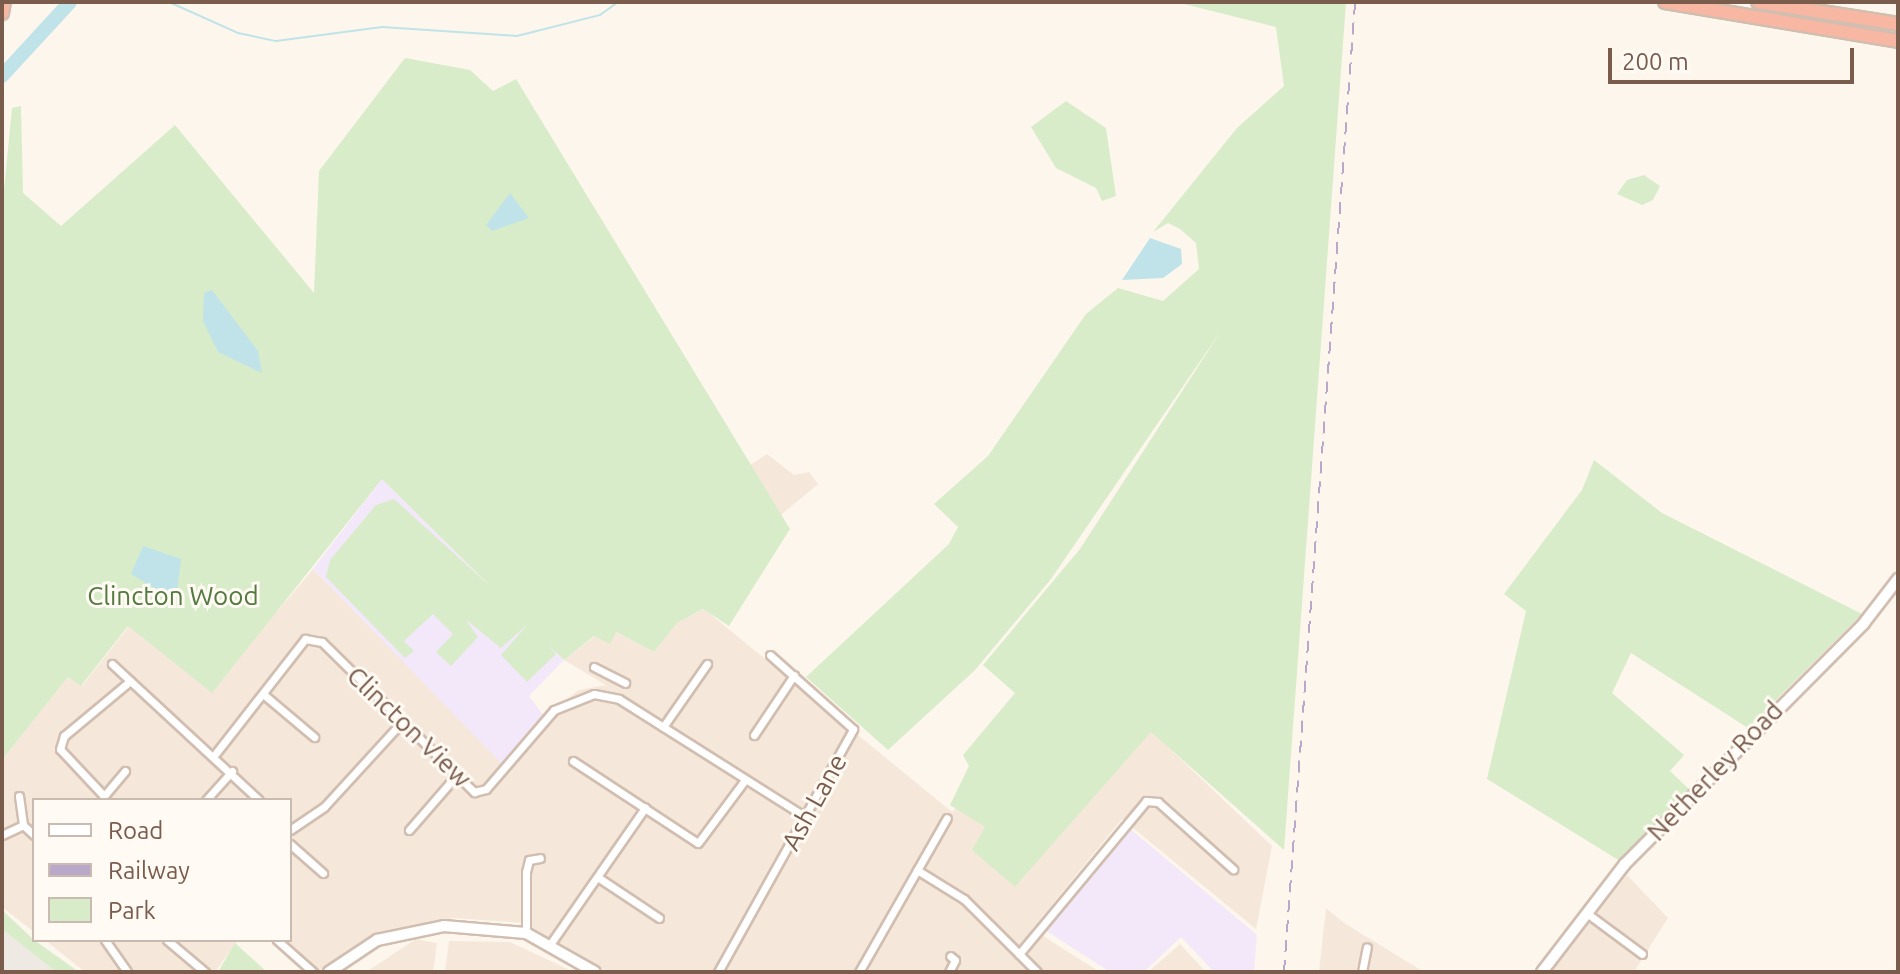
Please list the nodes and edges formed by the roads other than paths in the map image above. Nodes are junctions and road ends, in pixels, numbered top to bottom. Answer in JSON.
{"nodes":[{"id":1,"x":4,"y":2,"type":"edge"},
{"id":2,"x":1665,"y":2,"type":"edge"},
{"id":3,"x":1758,"y":2,"type":"edge"},
{"id":4,"x":2,"y":13,"type":"edge"},
{"id":5,"x":1898,"y":24,"type":"edge"},
{"id":6,"x":1898,"y":41,"type":"edge"},
{"id":7,"x":1898,"y":579,"type":"edge"},
{"id":8,"x":770,"y":655,"type":"dead end"},
{"id":9,"x":112,"y":664,"type":"dead end"},
{"id":10,"x":707,"y":664,"type":"dead end"},
{"id":11,"x":594,"y":667,"type":"dead end"},
{"id":12,"x":794,"y":675,"type":"junction"},
{"id":13,"x":614,"y":678,"type":"junction"},
{"id":14,"x":130,"y":681,"type":"junction"},
{"id":15,"x":625,"y":683,"type":"dead end"},
{"id":16,"x":263,"y":694,"type":"junction"},
{"id":17,"x":608,"y":695,"type":"junction"},
{"id":18,"x":401,"y":723,"type":"junction"},
{"id":19,"x":663,"y":727,"type":"junction"},
{"id":20,"x":754,"y":735,"type":"dead end"},
{"id":21,"x":314,"y":737,"type":"dead end"},
{"id":22,"x":216,"y":753,"type":"junction"},
{"id":23,"x":573,"y":761,"type":"dead end"},
{"id":24,"x":125,"y":771,"type":"dead end"},
{"id":25,"x":232,"y":771,"type":"junction"},
{"id":26,"x":454,"y":778,"type":"junction"},
{"id":27,"x":745,"y":780,"type":"junction"},
{"id":28,"x":19,"y":796,"type":"dead end"},
{"id":29,"x":208,"y":798,"type":"edge"},
{"id":30,"x":257,"y":798,"type":"edge"},
{"id":31,"x":645,"y":808,"type":"junction"},
{"id":32,"x":806,"y":817,"type":"junction"},
{"id":33,"x":947,"y":818,"type":"dead end"},
{"id":34,"x":23,"y":825,"type":"junction"},
{"id":35,"x":292,"y":829,"type":"edge"},
{"id":36,"x":409,"y":830,"type":"dead end"},
{"id":37,"x":32,"y":833,"type":"edge"},
{"id":38,"x":2,"y":835,"type":"edge"},
{"id":39,"x":292,"y":846,"type":"edge"},
{"id":40,"x":540,"y":858,"type":"dead end"},
{"id":41,"x":1233,"y":869,"type":"dead end"},
{"id":42,"x":917,"y":870,"type":"junction"},
{"id":43,"x":323,"y":873,"type":"dead end"},
{"id":44,"x":599,"y":878,"type":"junction"},
{"id":45,"x":1588,"y":914,"type":"junction"},
{"id":46,"x":659,"y":918,"type":"dead end"},
{"id":47,"x":526,"y":933,"type":"junction"},
{"id":48,"x":106,"y":942,"type":"edge"},
{"id":49,"x":169,"y":942,"type":"edge"},
{"id":50,"x":279,"y":942,"type":"edge"},
{"id":51,"x":551,"y":943,"type":"junction"},
{"id":52,"x":1367,"y":947,"type":"dead end"},
{"id":53,"x":1019,"y":954,"type":"junction"},
{"id":54,"x":1642,"y":954,"type":"dead end"},
{"id":55,"x":950,"y":956,"type":"dead end"},
{"id":56,"x":127,"y":971,"type":"edge"},
{"id":57,"x":205,"y":972,"type":"edge"},
{"id":58,"x":313,"y":972,"type":"edge"},
{"id":59,"x":329,"y":972,"type":"edge"},
{"id":60,"x":595,"y":972,"type":"edge"},
{"id":61,"x":718,"y":972,"type":"edge"},
{"id":62,"x":859,"y":972,"type":"edge"},
{"id":63,"x":949,"y":972,"type":"edge"},
{"id":64,"x":1037,"y":972,"type":"edge"},
{"id":65,"x":1362,"y":972,"type":"edge"},
{"id":66,"x":1542,"y":972,"type":"edge"}],
"edges":[{"from":1,"to":4,"type":"highway"},
{"from":2,"to":6,"type":"highway"},
{"from":3,"to":5,"type":"highway"},
{"from":7,"to":45,"type":"main road","name":"Netherley Road"},
{"from":8,"to":12,"type":"street","name":"Ash Lane"},
{"from":9,"to":14,"type":"street"},
{"from":10,"to":19,"type":"street"},
{"from":11,"to":13,"type":"street"},
{"from":12,"to":20,"type":"street"},
{"from":12,"to":32,"type":"street","name":"Ash Lane"},
{"from":13,"to":15,"type":"street"},
{"from":13,"to":17,"type":"street"},
{"from":14,"to":22,"type":"street"},
{"from":14,"to":24,"type":"street"},
{"from":16,"to":18,"type":"street","name":"Clincton View"},
{"from":16,"to":21,"type":"street"},
{"from":16,"to":22,"type":"street","name":"Clincton View"},
{"from":17,"to":19,"type":"street"},
{"from":17,"to":26,"type":"street","name":"Clincton View"},
{"from":18,"to":26,"type":"street","name":"Clincton View"},
{"from":18,"to":35,"type":"street"},
{"from":19,"to":27,"type":"street"},
{"from":22,"to":25,"type":"street"},
{"from":23,"to":31,"type":"street"},
{"from":25,"to":29,"type":"street"},
{"from":25,"to":30,"type":"street"},
{"from":26,"to":36,"type":"street"},
{"from":27,"to":31,"type":"street"},
{"from":27,"to":32,"type":"street"},
{"from":28,"to":34,"type":"street"},
{"from":31,"to":44,"type":"street"},
{"from":32,"to":61,"type":"street","name":"Ash Lane"},
{"from":33,"to":42,"type":"street"},
{"from":34,"to":37,"type":"street"},
{"from":34,"to":38,"type":"street"},
{"from":39,"to":43,"type":"street"},
{"from":40,"to":47,"type":"street"},
{"from":41,"to":53,"type":"street"},
{"from":42,"to":53,"type":"street"},
{"from":42,"to":62,"type":"street"},
{"from":44,"to":46,"type":"street"},
{"from":44,"to":51,"type":"street"},
{"from":45,"to":54,"type":"street"},
{"from":45,"to":66,"type":"main road","name":"Netherley Road"},
{"from":47,"to":51,"type":"main road"},
{"from":47,"to":59,"type":"main road"},
{"from":48,"to":56,"type":"street"},
{"from":49,"to":57,"type":"street"},
{"from":50,"to":58,"type":"street"},
{"from":51,"to":60,"type":"main road"},
{"from":52,"to":65,"type":"street"},
{"from":53,"to":64,"type":"street"},
{"from":55,"to":63,"type":"street"}]}
